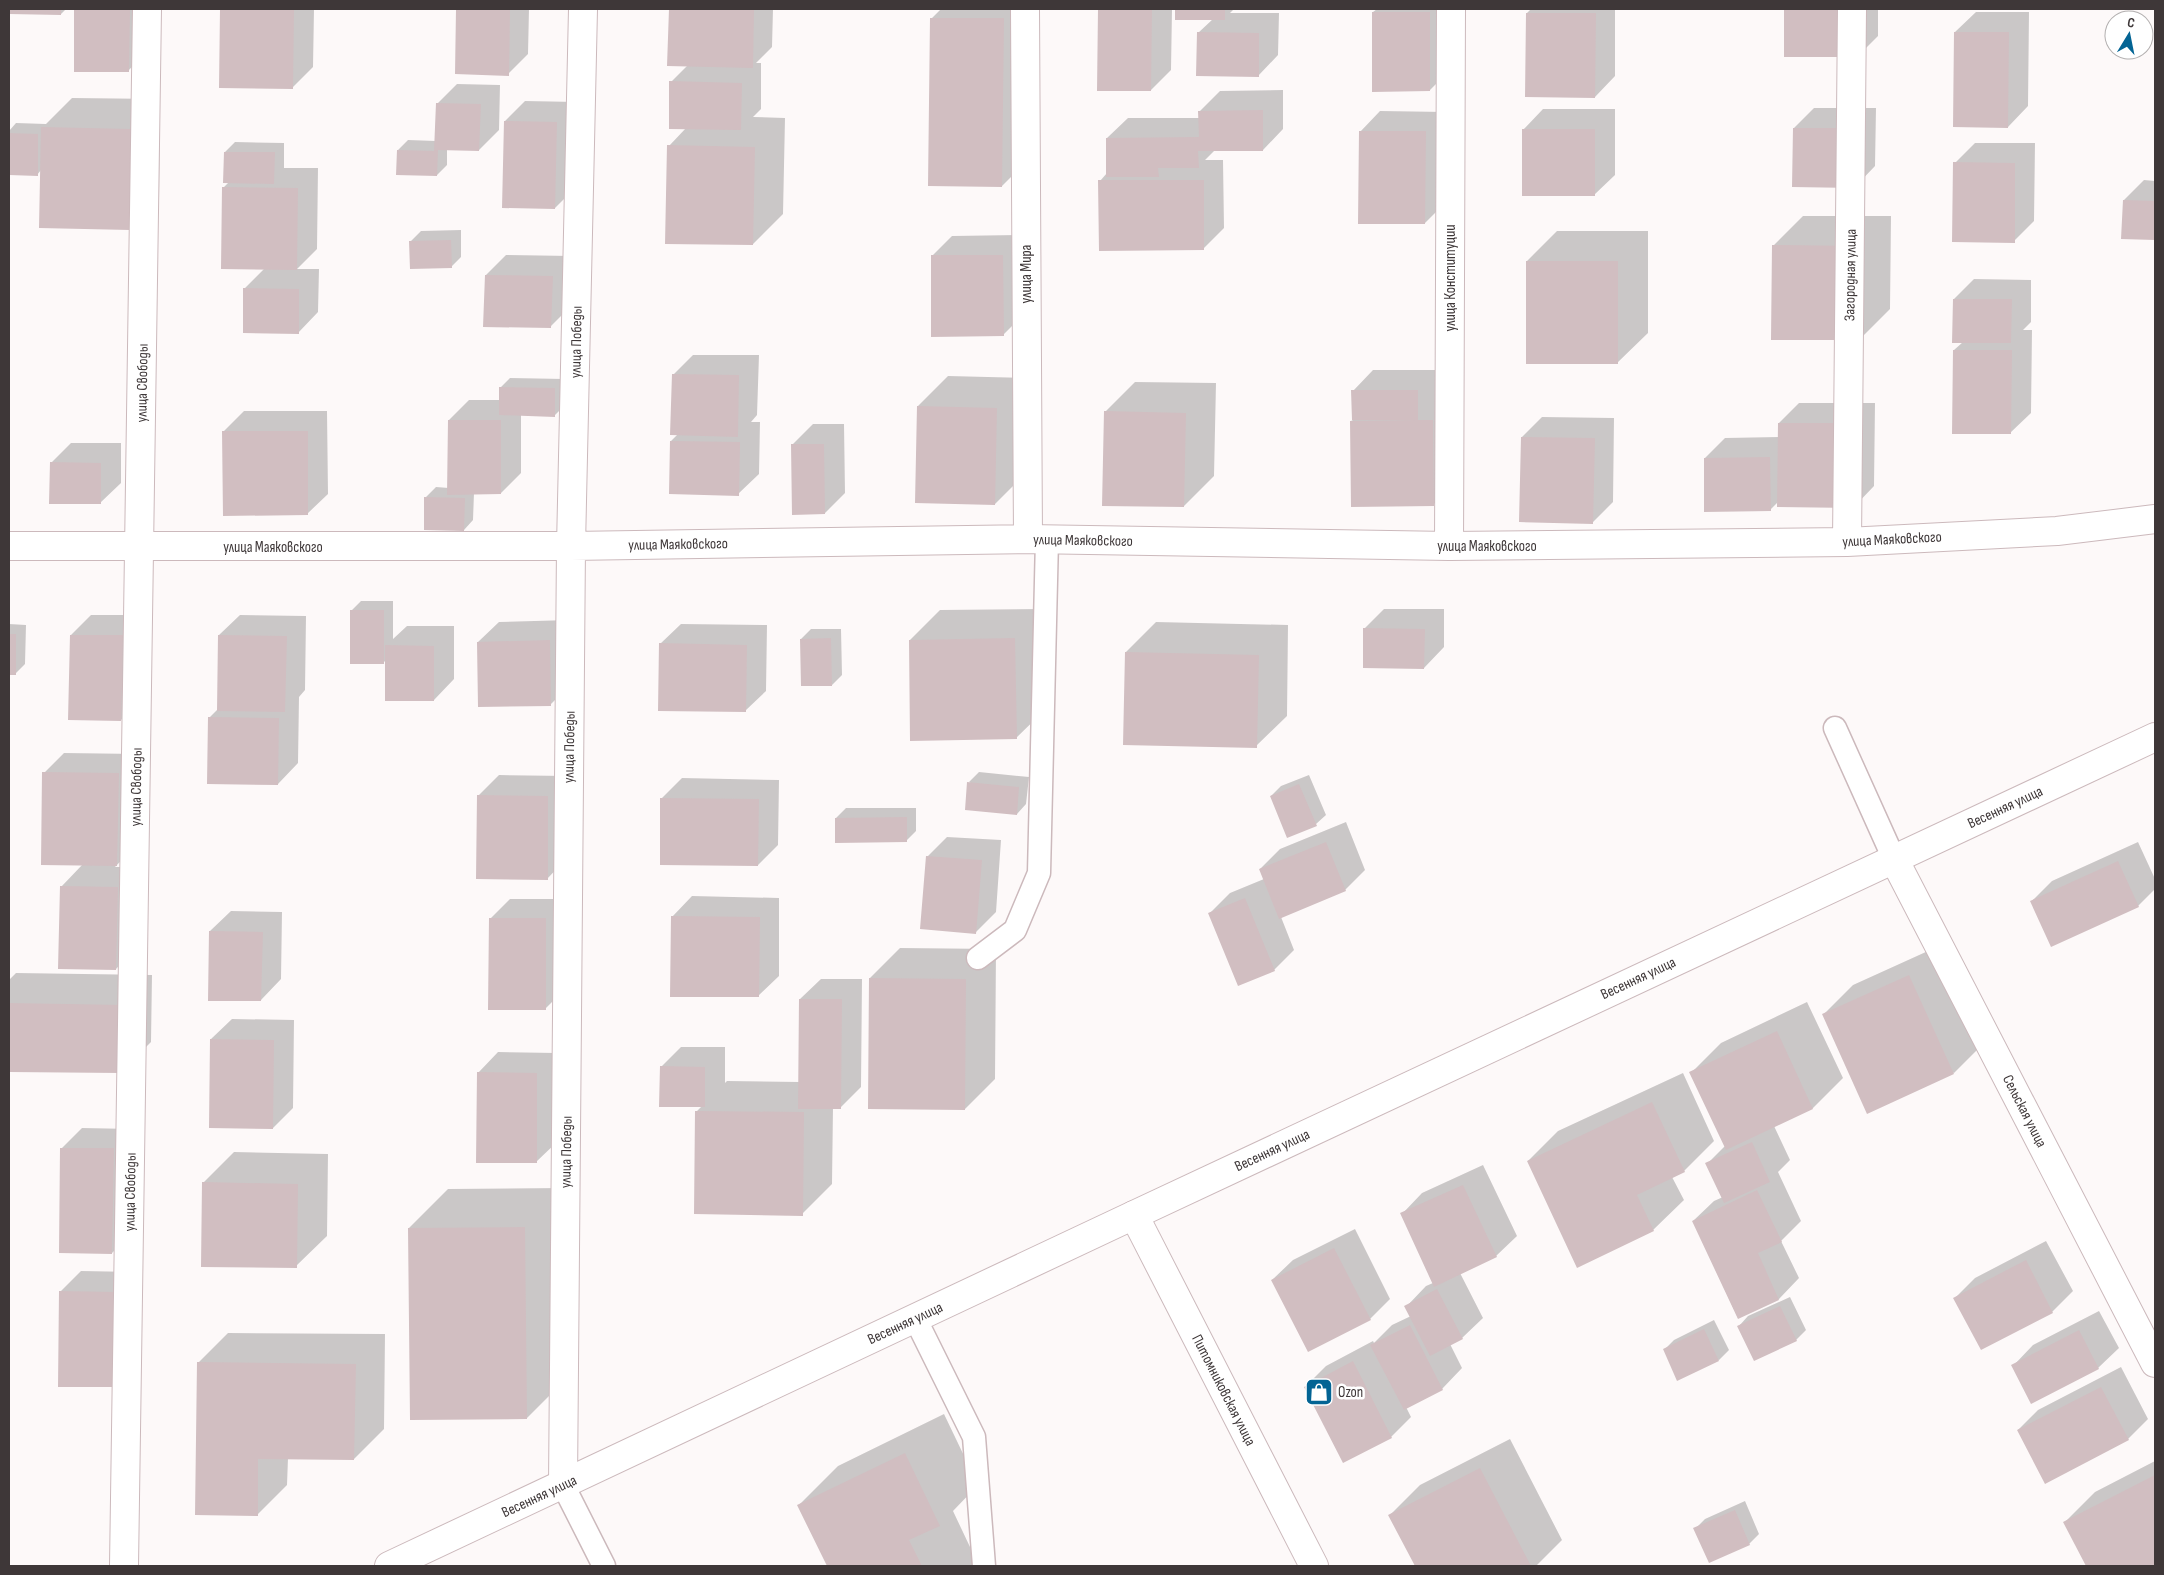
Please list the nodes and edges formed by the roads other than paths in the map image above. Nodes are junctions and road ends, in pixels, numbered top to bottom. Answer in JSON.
{"nodes":[{"id":1,"x":147,"y":9,"type":"edge"},
{"id":2,"x":583,"y":9,"type":"edge"},
{"id":3,"x":1025,"y":9,"type":"edge"},
{"id":4,"x":1451,"y":9,"type":"edge"},
{"id":5,"x":1852,"y":9,"type":"edge"},
{"id":6,"x":2155,"y":519,"type":"edge"},
{"id":7,"x":1038,"y":539,"type":"junction"},
{"id":8,"x":1847,"y":542,"type":"junction"},
{"id":9,"x":9,"y":546,"type":"edge"},
{"id":10,"x":571,"y":546,"type":"junction"},
{"id":11,"x":1449,"y":546,"type":"junction"},
{"id":12,"x":139,"y":547,"type":"junction"},
{"id":13,"x":1835,"y":728,"type":"dead end"},
{"id":14,"x":2155,"y":736,"type":"edge"},
{"id":15,"x":1894,"y":858,"type":"junction"},
{"id":16,"x":978,"y":958,"type":"dead end"},
{"id":17,"x":1134,"y":1215,"type":"junction"},
{"id":18,"x":915,"y":1318,"type":"junction"},
{"id":19,"x":2155,"y":1363,"type":"edge"},
{"id":20,"x":563,"y":1484,"type":"junction"},
{"id":21,"x":124,"y":1566,"type":"edge"},
{"id":22,"x":389,"y":1566,"type":"edge"},
{"id":23,"x":604,"y":1566,"type":"edge"},
{"id":24,"x":984,"y":1566,"type":"edge"},
{"id":25,"x":1314,"y":1566,"type":"edge"}],
"edges":[{"from":1,"to":12,"type":"street","name":"улица Свободы"},
{"from":2,"to":10,"type":"street","name":"улица Победы"},
{"from":3,"to":7,"type":"street","name":"улица Мира"},
{"from":4,"to":11,"type":"street","name":"улица Конституции"},
{"from":5,"to":8,"type":"street","name":"Загородная улица"},
{"from":6,"to":8,"type":"street","name":"улица Маяковского"},
{"from":7,"to":10,"type":"street","name":"улица Маяковского"},
{"from":7,"to":11,"type":"street","name":"улица Маяковского"},
{"from":7,"to":16,"type":"lane"},
{"from":8,"to":11,"type":"street","name":"улица Маяковского"},
{"from":9,"to":12,"type":"street","name":"улица Маяковского"},
{"from":10,"to":12,"type":"street","name":"улица Маяковского"},
{"from":10,"to":20,"type":"street","name":"улица Победы"},
{"from":12,"to":21,"type":"street","name":"улица Свободы"},
{"from":13,"to":15,"type":"lane"},
{"from":14,"to":15,"type":"street","name":"Весенняя улица"},
{"from":15,"to":17,"type":"street","name":"Весенняя улица"},
{"from":15,"to":19,"type":"street","name":"Сельская улица"},
{"from":17,"to":18,"type":"street","name":"Весенняя улица"},
{"from":17,"to":25,"type":"street","name":"Питомниковская улица"},
{"from":18,"to":20,"type":"street","name":"Весенняя улица"},
{"from":18,"to":24,"type":"lane"},
{"from":20,"to":22,"type":"street","name":"Весенняя улица"},
{"from":20,"to":23,"type":"lane"}]}
